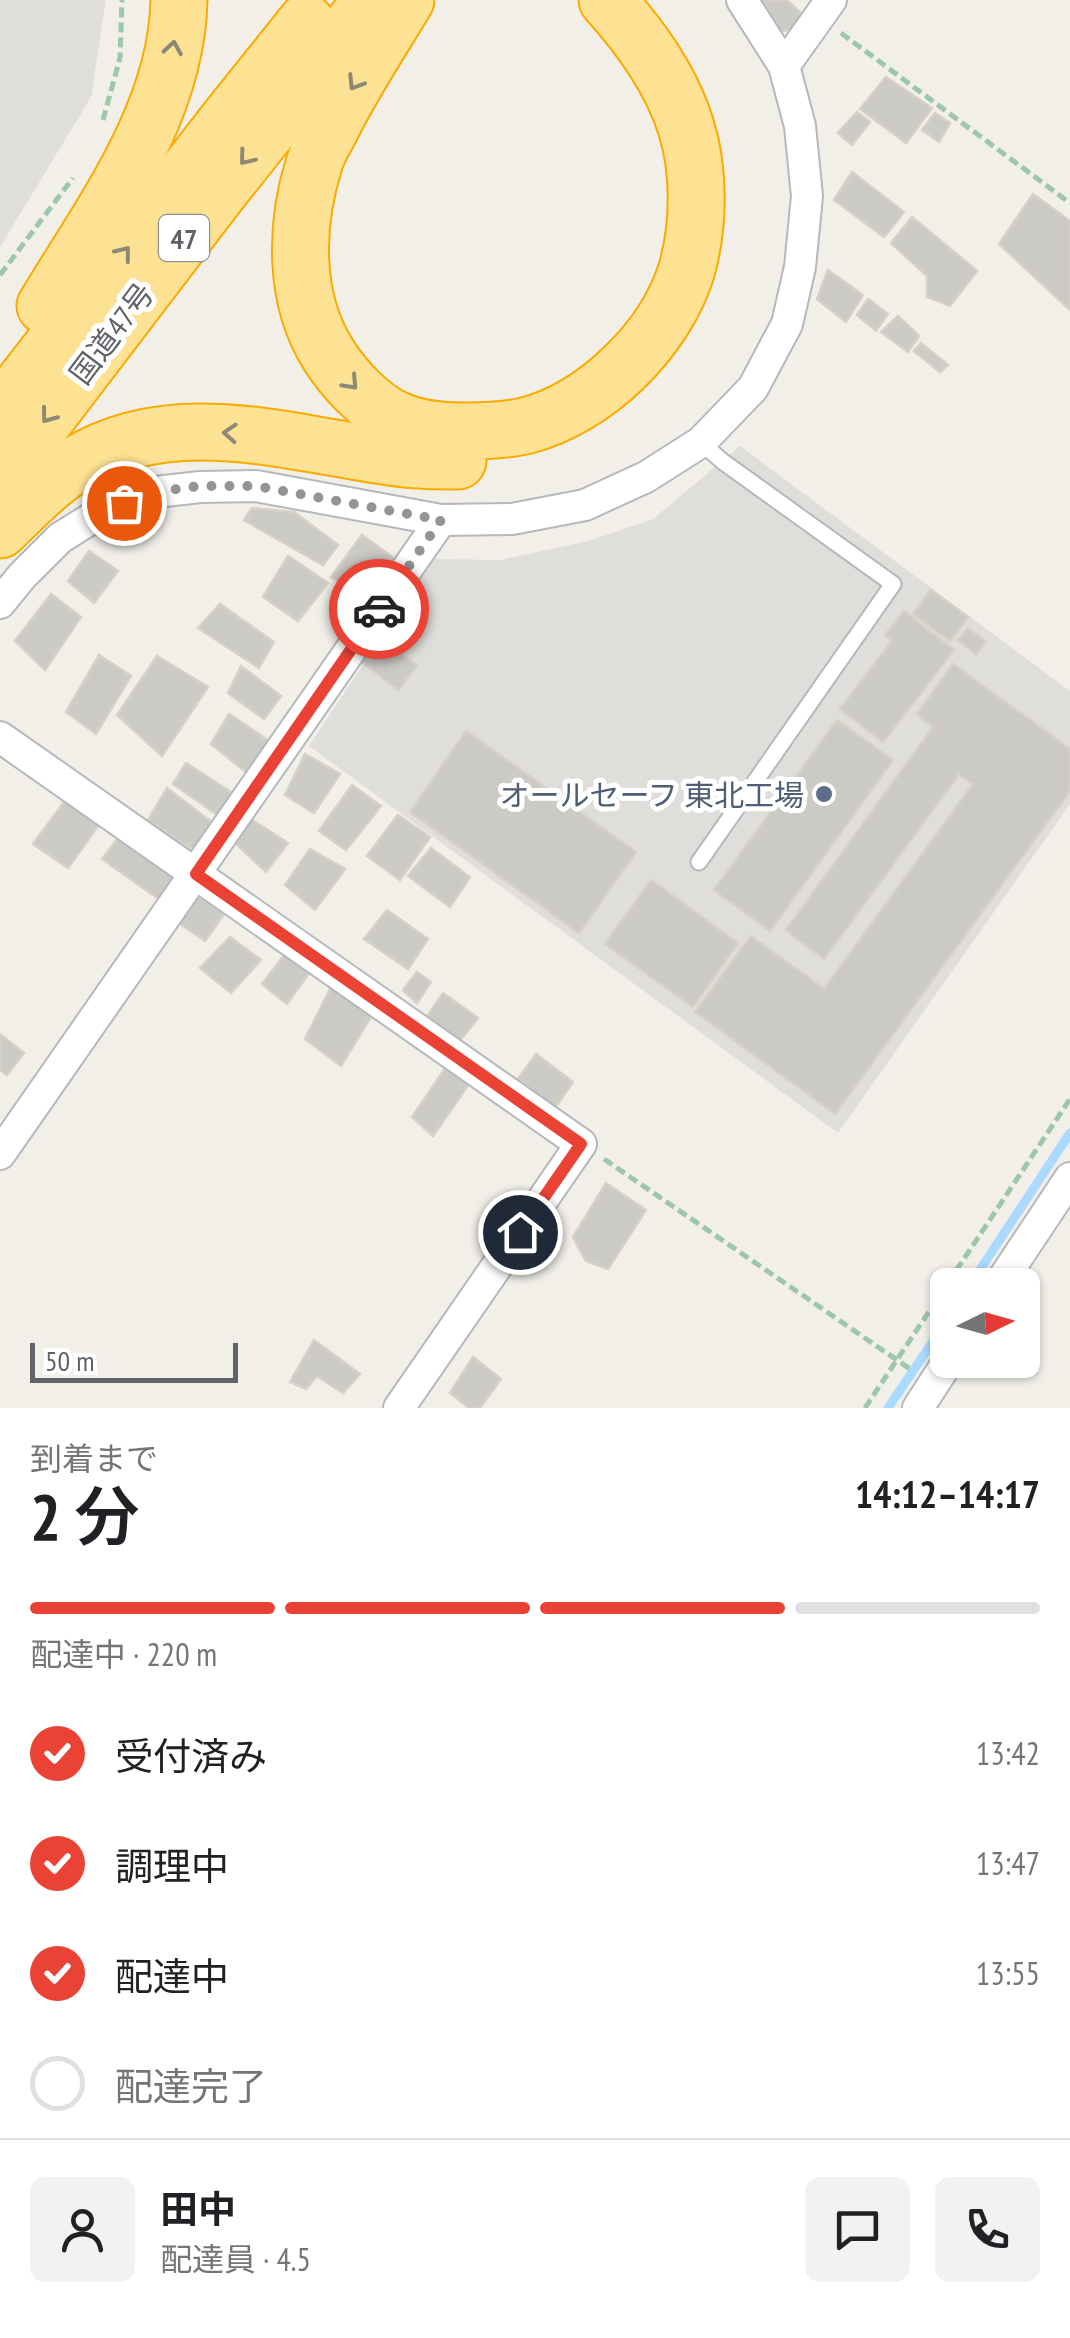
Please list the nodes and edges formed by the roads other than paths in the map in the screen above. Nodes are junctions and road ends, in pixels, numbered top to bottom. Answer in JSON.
{"nodes":[{"id":1,"x":179,"y":0,"type":"edge"},
{"id":2,"x":324,"y":0,"type":"edge"},
{"id":3,"x":372,"y":0,"type":"edge"},
{"id":4,"x":406,"y":0,"type":"edge"},
{"id":5,"x":607,"y":0,"type":"edge"},
{"id":6,"x":648,"y":0,"type":"edge"},
{"id":7,"x":742,"y":0,"type":"edge"},
{"id":8,"x":825,"y":8,"type":"edge"},
{"id":9,"x":784,"y":66,"type":"junction"},
{"id":10,"x":0,"y":382,"type":"edge"},
{"id":11,"x":0,"y":413,"type":"edge"},
{"id":12,"x":701,"y":442,"type":"junction"},
{"id":13,"x":0,"y":480,"type":"edge"},
{"id":14,"x":441,"y":520,"type":"junction"},
{"id":15,"x":0,"y":530,"type":"edge"},
{"id":16,"x":0,"y":603,"type":"edge"},
{"id":17,"x":0,"y":737,"type":"edge"},
{"id":18,"x":699,"y":862,"type":"dead end"},
{"id":19,"x":196,"y":874,"type":"junction"},
{"id":20,"x":0,"y":1154,"type":"edge"},
{"id":21,"x":1070,"y":1178,"type":"edge"},
{"id":22,"x":1010,"y":1268,"type":"edge"},
{"id":23,"x":938,"y":1378,"type":"edge"},
{"id":24,"x":399,"y":1408,"type":"edge"},
{"id":25,"x":918,"y":1408,"type":"edge"}],
"edges":[{"from":10,"to":1,"type":"highway","one_way":true},
{"from":11,"to":2,"type":"highway","name":"国道47号","number":"47","one_way":true},
{"from":3,"to":13,"type":"highway","name":"国道47号","number":"47","one_way":true},
{"from":4,"to":5,"type":"highway","one_way":true},
{"from":6,"to":15,"type":"highway","one_way":true},
{"from":7,"to":9,"type":"street"},
{"from":8,"to":9,"type":"street"},
{"from":9,"to":12,"type":"street"},
{"from":12,"to":14,"type":"street"},
{"from":12,"to":18,"type":"lane"},
{"from":14,"to":16,"type":"street"},
{"from":14,"to":19,"type":"street"},
{"from":17,"to":19,"type":"street"},
{"from":19,"to":20,"type":"street"},
{"from":19,"to":24,"type":"street"},
{"from":21,"to":22,"type":"street"},
{"from":23,"to":25,"type":"street"}]}
